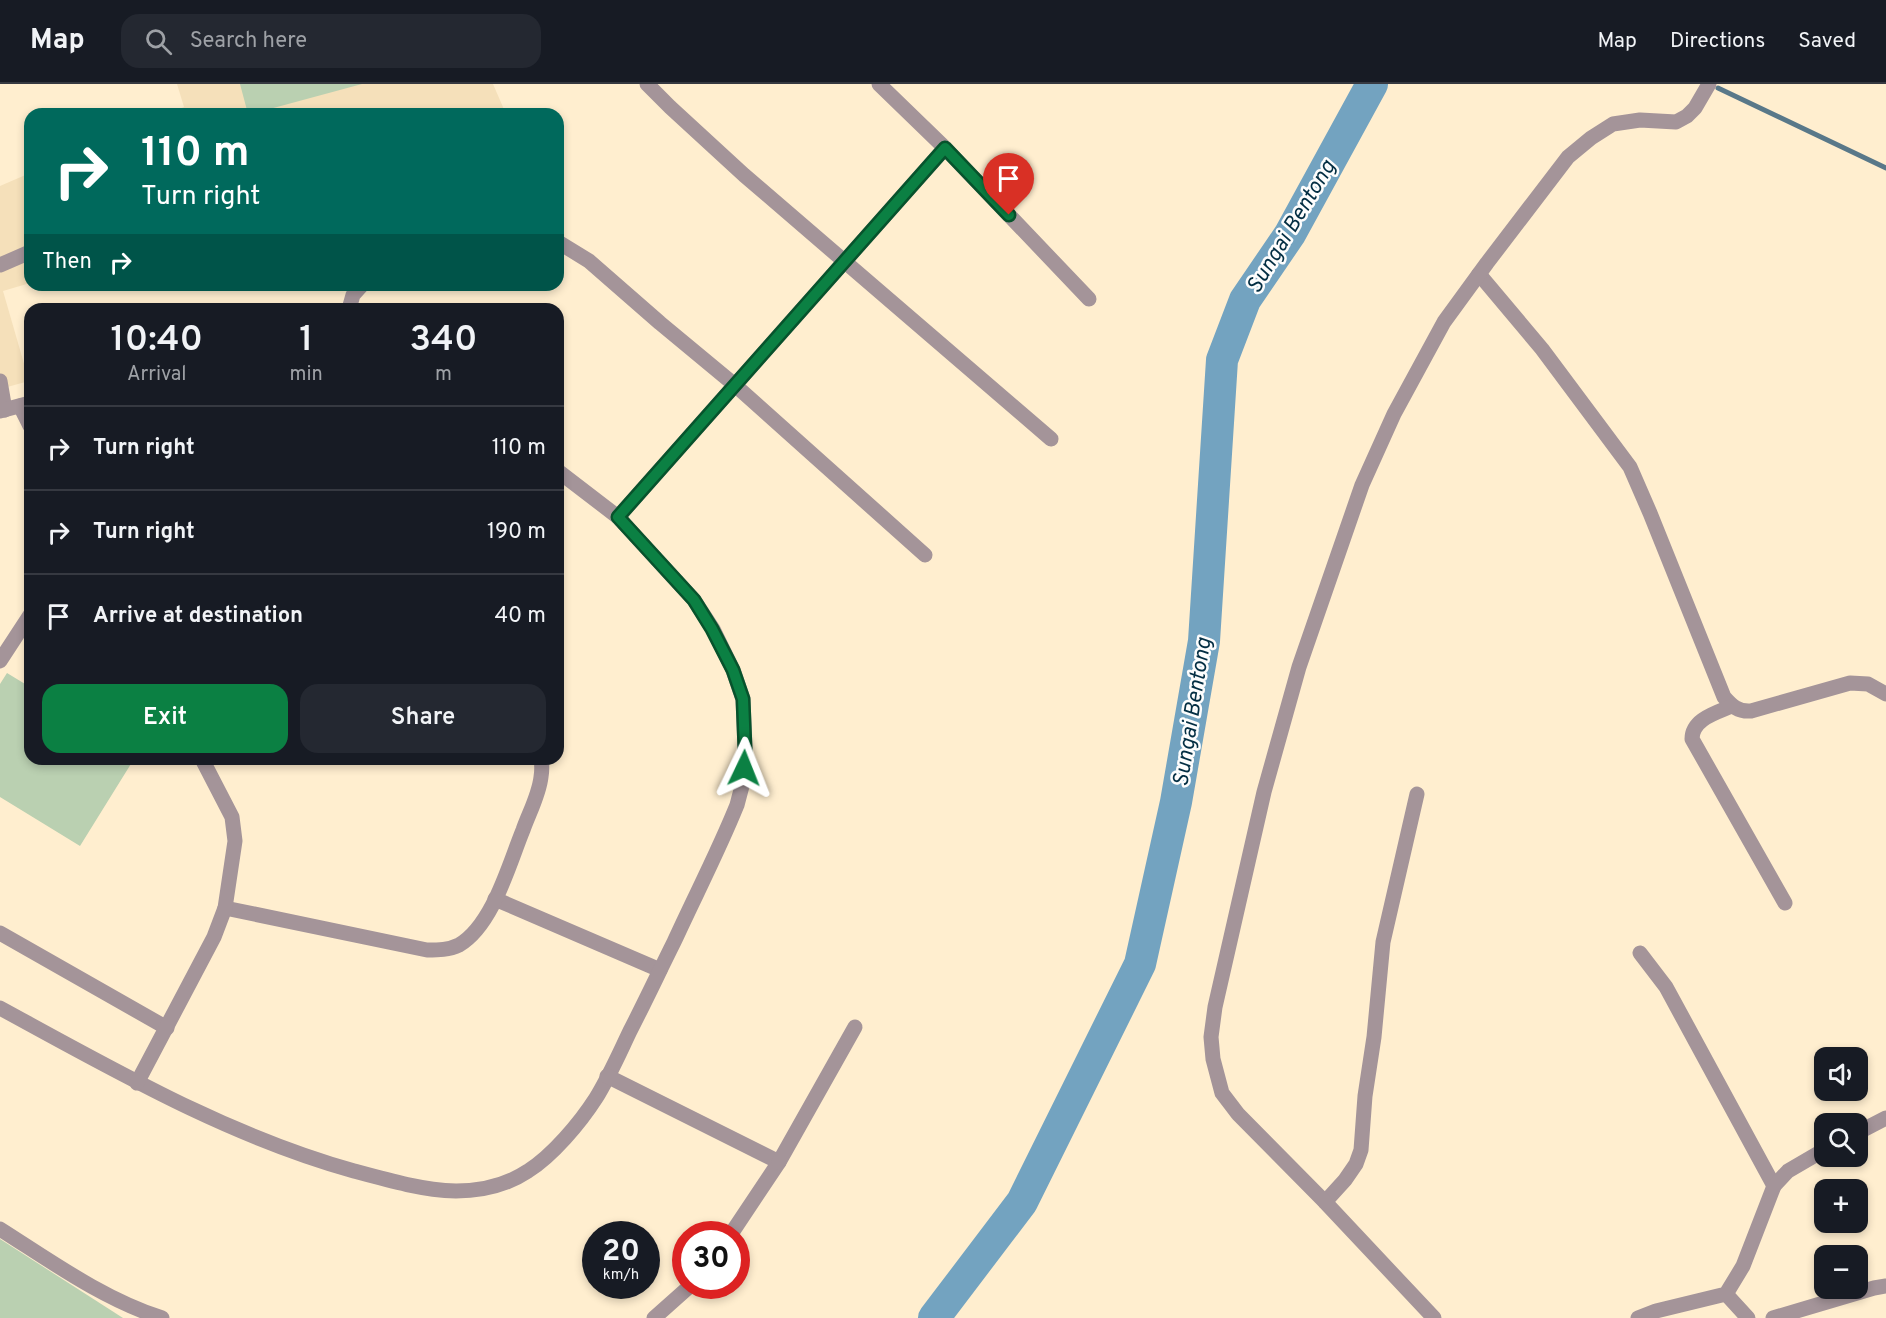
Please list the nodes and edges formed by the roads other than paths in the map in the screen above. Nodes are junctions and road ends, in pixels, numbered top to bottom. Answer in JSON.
{"nodes":[{"id":1,"x":647,"y":84,"type":"edge"},
{"id":2,"x":879,"y":84,"type":"edge"},
{"id":3,"x":1709,"y":84,"type":"edge"},
{"id":4,"x":945,"y":148,"type":"junction"},
{"id":5,"x":564,"y":246,"type":"edge"},
{"id":6,"x":24,"y":255,"type":"edge"},
{"id":7,"x":845,"y":262,"type":"junction"},
{"id":8,"x":0,"y":265,"type":"edge"},
{"id":9,"x":1479,"y":274,"type":"junction"},
{"id":10,"x":1089,"y":299,"type":"dead end"},
{"id":11,"x":0,"y":381,"type":"edge"},
{"id":12,"x":736,"y":386,"type":"junction"},
{"id":13,"x":24,"y":404,"type":"edge"},
{"id":14,"x":2,"y":411,"type":"edge"},
{"id":15,"x":1051,"y":439,"type":"dead end"},
{"id":16,"x":564,"y":476,"type":"edge"},
{"id":17,"x":618,"y":517,"type":"junction"},
{"id":18,"x":925,"y":555,"type":"dead end"},
{"id":19,"x":24,"y":624,"type":"edge"},
{"id":20,"x":0,"y":661,"type":"edge"},
{"id":21,"x":1886,"y":694,"type":"edge"},
{"id":22,"x":1732,"y":706,"type":"junction"},
{"id":23,"x":205,"y":765,"type":"edge"},
{"id":24,"x":541,"y":765,"type":"edge"},
{"id":25,"x":1417,"y":794,"type":"dead end"},
{"id":26,"x":495,"y":899,"type":"junction"},
{"id":27,"x":1785,"y":903,"type":"dead end"},
{"id":28,"x":225,"y":908,"type":"junction"},
{"id":29,"x":0,"y":933,"type":"edge"},
{"id":30,"x":1640,"y":953,"type":"dead end"},
{"id":31,"x":660,"y":970,"type":"junction"},
{"id":32,"x":0,"y":1008,"type":"edge"},
{"id":33,"x":855,"y":1027,"type":"dead end"},
{"id":34,"x":167,"y":1028,"type":"junction"},
{"id":35,"x":607,"y":1076,"type":"junction"},
{"id":36,"x":137,"y":1083,"type":"junction"},
{"id":37,"x":1886,"y":1118,"type":"edge"},
{"id":38,"x":1868,"y":1127,"type":"edge"},
{"id":39,"x":1814,"y":1156,"type":"edge"},
{"id":40,"x":779,"y":1162,"type":"junction"},
{"id":41,"x":1774,"y":1186,"type":"junction"},
{"id":42,"x":1325,"y":1202,"type":"junction"},
{"id":43,"x":740,"y":1221,"type":"edge"},
{"id":44,"x":0,"y":1229,"type":"edge"},
{"id":45,"x":1886,"y":1286,"type":"edge"},
{"id":46,"x":1726,"y":1294,"type":"junction"},
{"id":47,"x":675,"y":1299,"type":"edge"},
{"id":48,"x":162,"y":1318,"type":"edge"},
{"id":49,"x":654,"y":1318,"type":"edge"},
{"id":50,"x":1434,"y":1318,"type":"edge"},
{"id":51,"x":1638,"y":1318,"type":"edge"},
{"id":52,"x":1748,"y":1318,"type":"edge"},
{"id":53,"x":1773,"y":1318,"type":"edge"}],
"edges":[{"from":1,"to":7,"type":"street"},
{"from":2,"to":4,"type":"street"},
{"from":3,"to":9,"type":"street"},
{"from":4,"to":7,"type":"street"},
{"from":4,"to":10,"type":"street"},
{"from":5,"to":12,"type":"street"},
{"from":6,"to":8,"type":"street"},
{"from":7,"to":12,"type":"street"},
{"from":7,"to":15,"type":"street"},
{"from":9,"to":22,"type":"street"},
{"from":9,"to":42,"type":"street"},
{"from":11,"to":14,"type":"street"},
{"from":12,"to":17,"type":"street"},
{"from":12,"to":18,"type":"street"},
{"from":13,"to":14,"type":"street"},
{"from":16,"to":17,"type":"street"},
{"from":17,"to":31,"type":"street"},
{"from":19,"to":20,"type":"street"},
{"from":21,"to":22,"type":"street"},
{"from":22,"to":27,"type":"street"},
{"from":23,"to":28,"type":"street"},
{"from":24,"to":26,"type":"street"},
{"from":25,"to":42,"type":"street"},
{"from":26,"to":28,"type":"street"},
{"from":26,"to":31,"type":"street"},
{"from":28,"to":34,"type":"street"},
{"from":29,"to":34,"type":"street"},
{"from":30,"to":41,"type":"street"},
{"from":31,"to":35,"type":"street"},
{"from":32,"to":36,"type":"street"},
{"from":33,"to":40,"type":"street"},
{"from":34,"to":36,"type":"street"},
{"from":35,"to":36,"type":"street"},
{"from":35,"to":40,"type":"street"},
{"from":37,"to":38,"type":"street"},
{"from":39,"to":41,"type":"street"},
{"from":40,"to":43,"type":"street"},
{"from":41,"to":46,"type":"street"},
{"from":42,"to":50,"type":"street"},
{"from":44,"to":48,"type":"street"},
{"from":45,"to":53,"type":"street"},
{"from":46,"to":51,"type":"street"},
{"from":46,"to":52,"type":"street"},
{"from":47,"to":49,"type":"street"}]}
